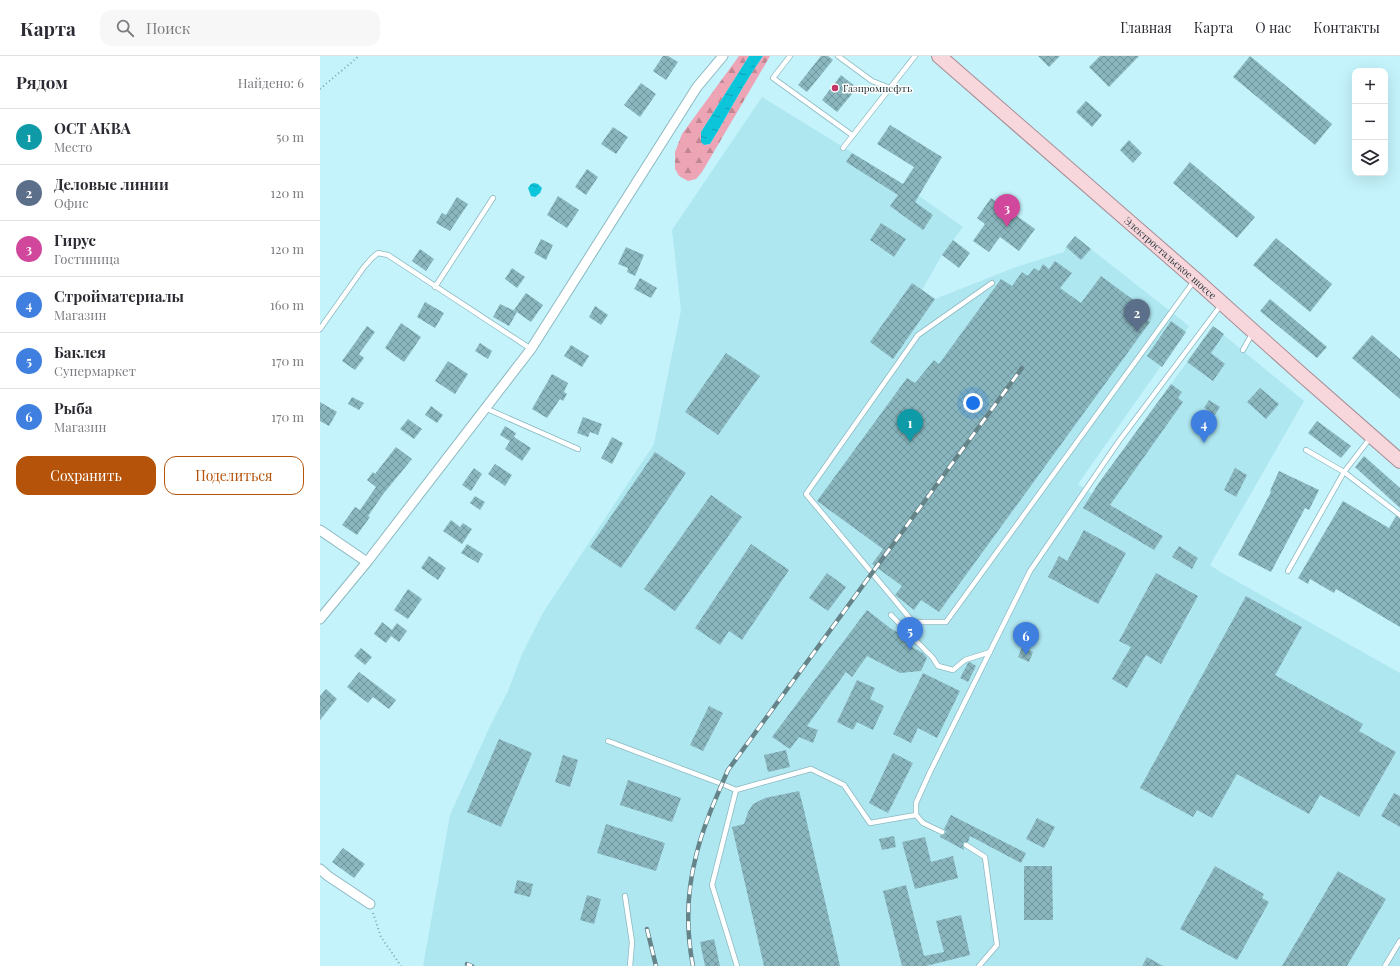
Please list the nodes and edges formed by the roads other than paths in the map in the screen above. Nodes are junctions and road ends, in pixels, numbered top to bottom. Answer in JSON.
{"nodes":[{"id":1,"x":723,"y":56,"type":"edge"},
{"id":2,"x":790,"y":56,"type":"edge"},
{"id":3,"x":838,"y":56,"type":"edge"},
{"id":4,"x":915,"y":56,"type":"edge"},
{"id":5,"x":939,"y":56,"type":"edge"},
{"id":6,"x":890,"y":88,"type":"junction"},
{"id":7,"x":852,"y":135,"type":"junction"},
{"id":8,"x":843,"y":148,"type":"dead end"},
{"id":9,"x":493,"y":198,"type":"dead end"},
{"id":10,"x":1195,"y":279,"type":"junction"},
{"id":11,"x":992,"y":283,"type":"dead end"},
{"id":12,"x":435,"y":287,"type":"junction"},
{"id":13,"x":1222,"y":304,"type":"junction"},
{"id":14,"x":320,"y":329,"type":"edge"},
{"id":15,"x":1253,"y":332,"type":"junction"},
{"id":16,"x":531,"y":348,"type":"junction"},
{"id":17,"x":1243,"y":350,"type":"dead end"},
{"id":18,"x":485,"y":408,"type":"junction"},
{"id":19,"x":1372,"y":436,"type":"junction"},
{"id":20,"x":578,"y":449,"type":"dead end"},
{"id":21,"x":1306,"y":450,"type":"dead end"},
{"id":22,"x":1400,"y":460,"type":"edge"},
{"id":23,"x":1344,"y":472,"type":"junction"},
{"id":24,"x":1400,"y":515,"type":"edge"},
{"id":25,"x":320,"y":530,"type":"edge"},
{"id":26,"x":367,"y":562,"type":"junction"},
{"id":27,"x":1288,"y":571,"type":"dead end"},
{"id":28,"x":891,"y":615,"type":"dead end"},
{"id":29,"x":320,"y":620,"type":"edge"},
{"id":30,"x":990,"y":652,"type":"junction"},
{"id":31,"x":608,"y":741,"type":"dead end"},
{"id":32,"x":736,"y":790,"type":"junction"},
{"id":33,"x":916,"y":815,"type":"junction"},
{"id":34,"x":942,"y":832,"type":"dead end"},
{"id":35,"x":966,"y":845,"type":"dead end"},
{"id":36,"x":320,"y":869,"type":"edge"},
{"id":37,"x":625,"y":896,"type":"dead end"},
{"id":38,"x":370,"y":904,"type":"road end"},
{"id":39,"x":1400,"y":941,"type":"edge"},
{"id":40,"x":630,"y":966,"type":"edge"},
{"id":41,"x":736,"y":966,"type":"edge"},
{"id":42,"x":979,"y":966,"type":"edge"},
{"id":43,"x":1385,"y":966,"type":"edge"}],
"edges":[{"from":1,"to":16,"type":"street"},
{"from":2,"to":7,"type":"lane"},
{"from":3,"to":6,"type":"lane"},
{"from":4,"to":6,"type":"lane"},
{"from":5,"to":10,"type":"main road","name":"Электростальское шоссе"},
{"from":6,"to":7,"type":"lane"},
{"from":7,"to":8,"type":"lane"},
{"from":9,"to":12,"type":"lane"},
{"from":10,"to":11,"type":"lane"},
{"from":10,"to":13,"type":"main road","name":"Электростальское шоссе"},
{"from":12,"to":14,"type":"lane"},
{"from":12,"to":16,"type":"lane"},
{"from":13,"to":15,"type":"main road","name":"Электростальское шоссе"},
{"from":13,"to":30,"type":"lane"},
{"from":15,"to":17,"type":"lane"},
{"from":15,"to":19,"type":"main road","name":"Электростальское шоссе"},
{"from":16,"to":18,"type":"street"},
{"from":18,"to":20,"type":"lane"},
{"from":18,"to":26,"type":"street"},
{"from":19,"to":22,"type":"main road","name":"Электростальское шоссе"},
{"from":19,"to":23,"type":"lane"},
{"from":21,"to":23,"type":"lane"},
{"from":23,"to":24,"type":"lane"},
{"from":23,"to":27,"type":"lane"},
{"from":25,"to":26,"type":"street"},
{"from":26,"to":29,"type":"street"},
{"from":28,"to":30,"type":"lane"},
{"from":30,"to":33,"type":"lane"},
{"from":31,"to":32,"type":"lane"},
{"from":32,"to":33,"type":"lane"},
{"from":32,"to":41,"type":"lane"},
{"from":33,"to":34,"type":"lane"},
{"from":35,"to":42,"type":"lane"},
{"from":36,"to":38,"type":"street"},
{"from":37,"to":40,"type":"lane"},
{"from":39,"to":43,"type":"lane"}]}
